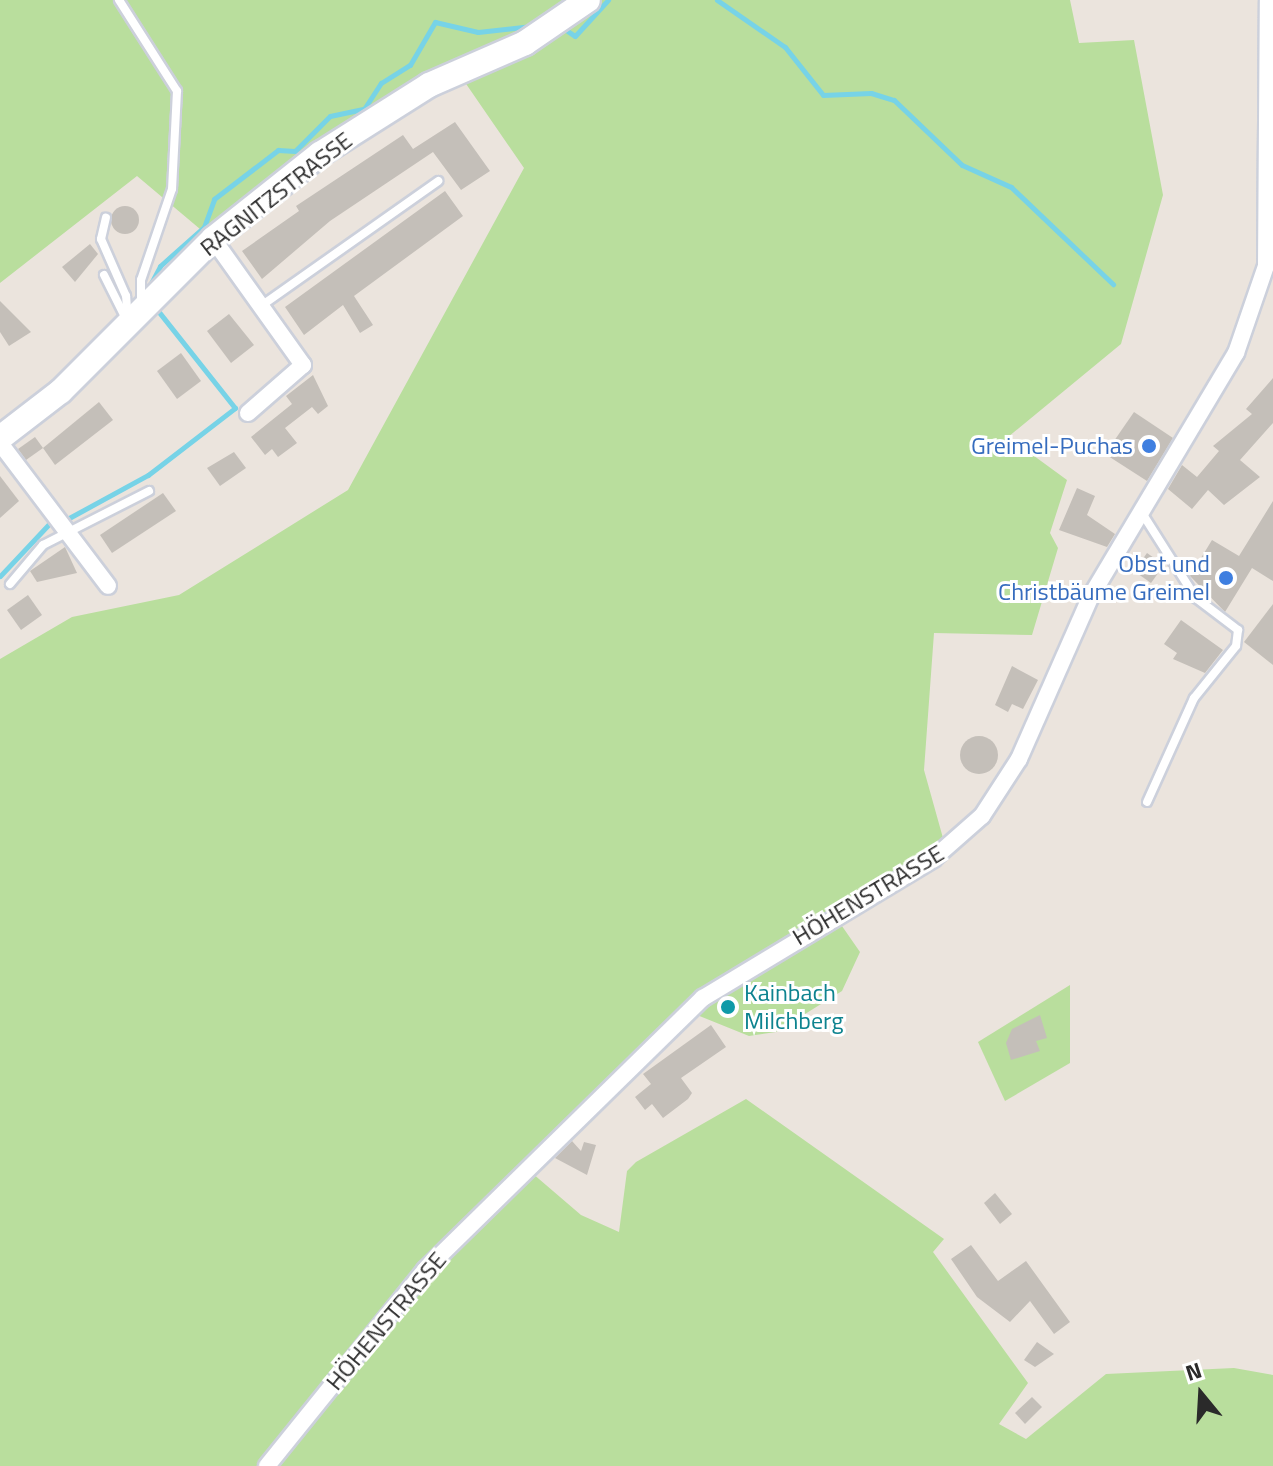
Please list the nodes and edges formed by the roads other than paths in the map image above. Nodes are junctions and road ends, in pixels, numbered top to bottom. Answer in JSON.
{"nodes":[{"id":1,"x":119,"y":0,"type":"edge"},
{"id":2,"x":588,"y":0,"type":"edge"},
{"id":3,"x":1268,"y":0,"type":"edge"},
{"id":4,"x":438,"y":181,"type":"dead end"},
{"id":5,"x":106,"y":218,"type":"dead end"},
{"id":6,"x":213,"y":239,"type":"junction"},
{"id":7,"x":104,"y":275,"type":"dead end"},
{"id":8,"x":261,"y":306,"type":"junction"},
{"id":9,"x":134,"y":317,"type":"junction"},
{"id":10,"x":248,"y":413,"type":"dead end"},
{"id":11,"x":0,"y":440,"type":"edge"},
{"id":12,"x":149,"y":491,"type":"dead end"},
{"id":13,"x":1139,"y":509,"type":"junction"},
{"id":14,"x":69,"y":534,"type":"junction"},
{"id":15,"x":10,"y":584,"type":"dead end"},
{"id":16,"x":108,"y":586,"type":"dead end"},
{"id":17,"x":1147,"y":802,"type":"dead end"},
{"id":18,"x":267,"y":1466,"type":"edge"}],
"edges":[{"from":1,"to":9,"type":"lane"},
{"from":2,"to":6,"type":"main road","name":"RAGNITZSTRASSE"},
{"from":3,"to":13,"type":"street","name":"HÖHENSTRASSE"},
{"from":4,"to":8,"type":"lane"},
{"from":5,"to":9,"type":"lane"},
{"from":6,"to":8,"type":"street"},
{"from":6,"to":9,"type":"main road","name":"RAGNITZSTRASSE"},
{"from":7,"to":9,"type":"lane"},
{"from":8,"to":10,"type":"street"},
{"from":9,"to":11,"type":"main road","name":"RAGNITZSTRASSE"},
{"from":11,"to":14,"type":"street"},
{"from":12,"to":14,"type":"lane"},
{"from":13,"to":17,"type":"lane"},
{"from":13,"to":18,"type":"street","name":"HÖHENSTRASSE"},
{"from":14,"to":15,"type":"lane"},
{"from":14,"to":16,"type":"street"}]}
